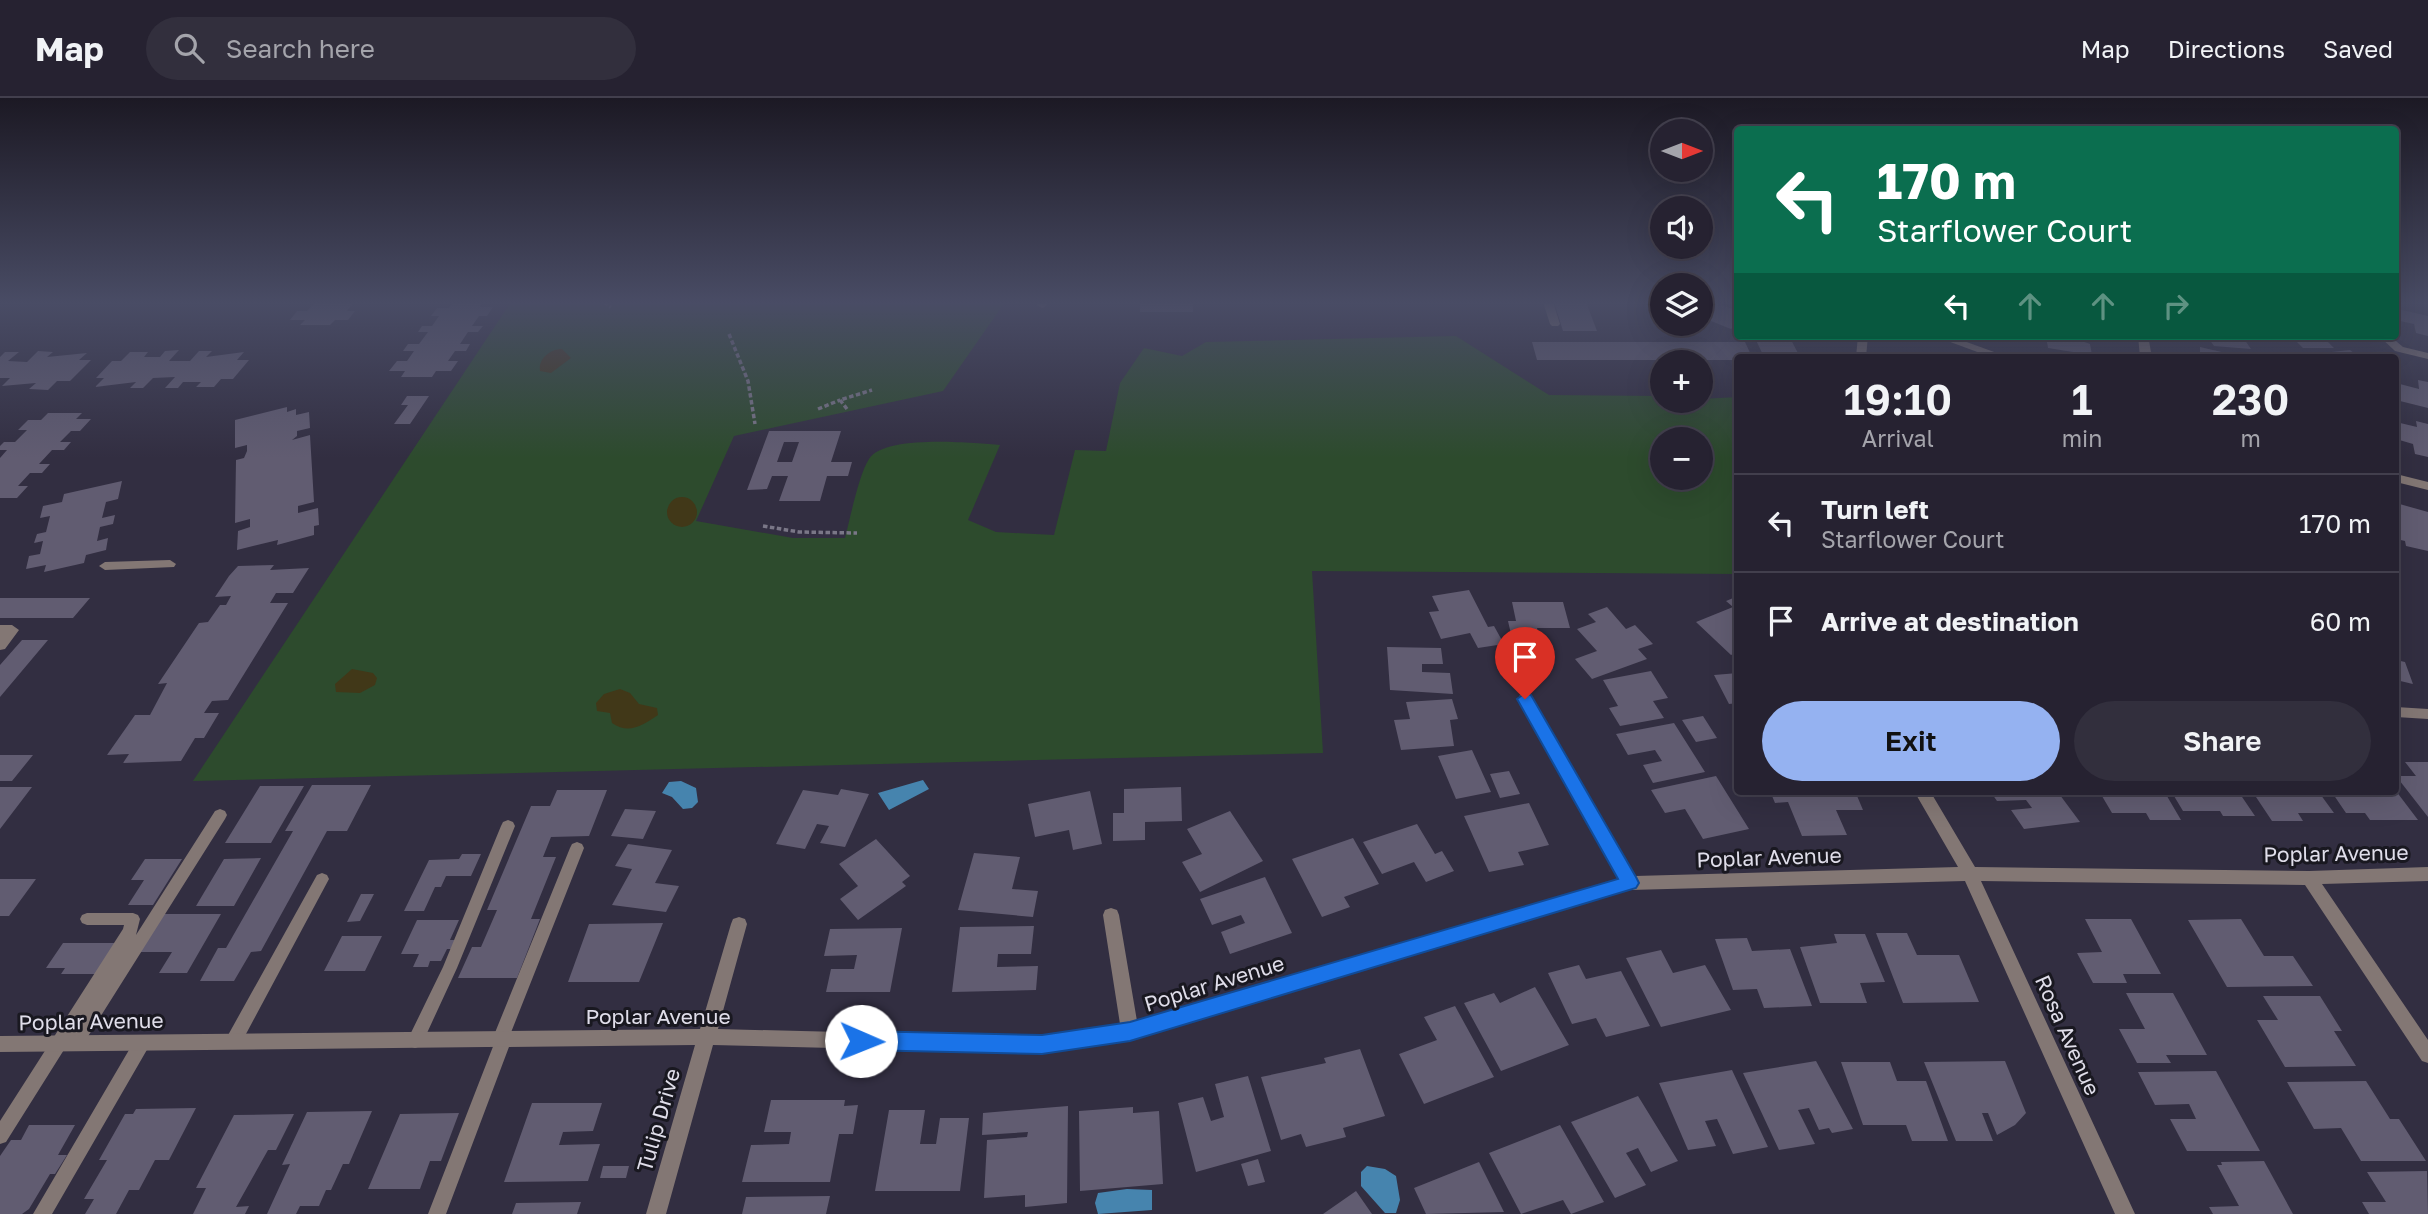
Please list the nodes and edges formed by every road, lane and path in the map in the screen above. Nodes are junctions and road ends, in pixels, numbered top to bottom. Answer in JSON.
{"nodes":[{"id":1,"x":738,"y":354,"type":"edge"},
{"id":2,"x":872,"y":390,"type":"dead end"},
{"id":3,"x":840,"y":400,"type":"junction"},
{"id":4,"x":818,"y":409,"type":"dead end"},
{"id":5,"x":847,"y":409,"type":"dead end"},
{"id":6,"x":754,"y":424,"type":"dead end"},
{"id":7,"x":2399,"y":479,"type":"edge"},
{"id":8,"x":2428,"y":486,"type":"edge"},
{"id":9,"x":763,"y":526,"type":"dead end"},
{"id":10,"x":857,"y":533,"type":"dead end"},
{"id":11,"x":170,"y":564,"type":"dead end"},
{"id":12,"x":105,"y":566,"type":"dead end"},
{"id":13,"x":0,"y":630,"type":"edge"},
{"id":14,"x":0,"y":645,"type":"edge"},
{"id":15,"x":1525,"y":699,"type":"dead end"},
{"id":16,"x":2399,"y":712,"type":"edge"},
{"id":17,"x":2428,"y":714,"type":"edge"},
{"id":18,"x":1924,"y":795,"type":"edge"},
{"id":19,"x":220,"y":815,"type":"dead end"},
{"id":20,"x":508,"y":826,"type":"dead end"},
{"id":21,"x":577,"y":848,"type":"dead end"},
{"id":22,"x":1970,"y":874,"type":"junction"},
{"id":23,"x":2428,"y":874,"type":"edge"},
{"id":24,"x":2309,"y":878,"type":"junction"},
{"id":25,"x":321,"y":879,"type":"dead end"},
{"id":26,"x":1630,"y":883,"type":"junction"},
{"id":27,"x":1111,"y":915,"type":"dead end"},
{"id":28,"x":87,"y":919,"type":"dead end"},
{"id":29,"x":739,"y":924,"type":"dead end"},
{"id":30,"x":1130,"y":1031,"type":"junction"},
{"id":31,"x":705,"y":1037,"type":"junction"},
{"id":32,"x":502,"y":1040,"type":"junction"},
{"id":33,"x":415,"y":1041,"type":"junction"},
{"id":34,"x":233,"y":1042,"type":"junction"},
{"id":35,"x":142,"y":1043,"type":"junction"},
{"id":36,"x":0,"y":1044,"type":"edge"},
{"id":37,"x":66,"y":1044,"type":"junction"},
{"id":38,"x":2428,"y":1055,"type":"edge"},
{"id":39,"x":0,"y":1136,"type":"edge"},
{"id":40,"x":42,"y":1214,"type":"edge"},
{"id":41,"x":437,"y":1214,"type":"edge"},
{"id":42,"x":656,"y":1214,"type":"edge"},
{"id":43,"x":2124,"y":1214,"type":"edge"}],
"edges":[{"from":1,"to":6,"type":"path"},
{"from":2,"to":3,"type":"path"},
{"from":3,"to":4,"type":"path"},
{"from":3,"to":5,"type":"path"},
{"from":7,"to":8,"type":"street"},
{"from":9,"to":10,"type":"path"},
{"from":11,"to":12,"type":"lane"},
{"from":13,"to":14,"type":"street"},
{"from":15,"to":26,"type":"street"},
{"from":16,"to":17,"type":"lane"},
{"from":18,"to":22,"type":"street","name":"Rosa Avenue"},
{"from":19,"to":37,"type":"lane"},
{"from":20,"to":33,"type":"lane"},
{"from":21,"to":32,"type":"lane"},
{"from":22,"to":24,"type":"street","name":"Poplar Avenue"},
{"from":22,"to":26,"type":"street","name":"Poplar Avenue"},
{"from":22,"to":43,"type":"street","name":"Rosa Avenue"},
{"from":23,"to":24,"type":"street","name":"Poplar Avenue"},
{"from":24,"to":38,"type":"street"},
{"from":25,"to":34,"type":"lane"},
{"from":26,"to":30,"type":"street","name":"Poplar Avenue"},
{"from":27,"to":30,"type":"street"},
{"from":28,"to":37,"type":"lane"},
{"from":29,"to":31,"type":"street","name":"Tulip Drive"},
{"from":30,"to":31,"type":"street","name":"Poplar Avenue"},
{"from":31,"to":32,"type":"street","name":"Poplar Avenue"},
{"from":31,"to":42,"type":"street","name":"Tulip Drive"},
{"from":32,"to":33,"type":"street","name":"Poplar Avenue"},
{"from":32,"to":41,"type":"lane"},
{"from":33,"to":34,"type":"street","name":"Poplar Avenue"},
{"from":34,"to":35,"type":"street","name":"Poplar Avenue"},
{"from":35,"to":37,"type":"street","name":"Poplar Avenue"},
{"from":35,"to":40,"type":"lane"},
{"from":36,"to":37,"type":"street","name":"Poplar Avenue"},
{"from":37,"to":39,"type":"lane"}]}
